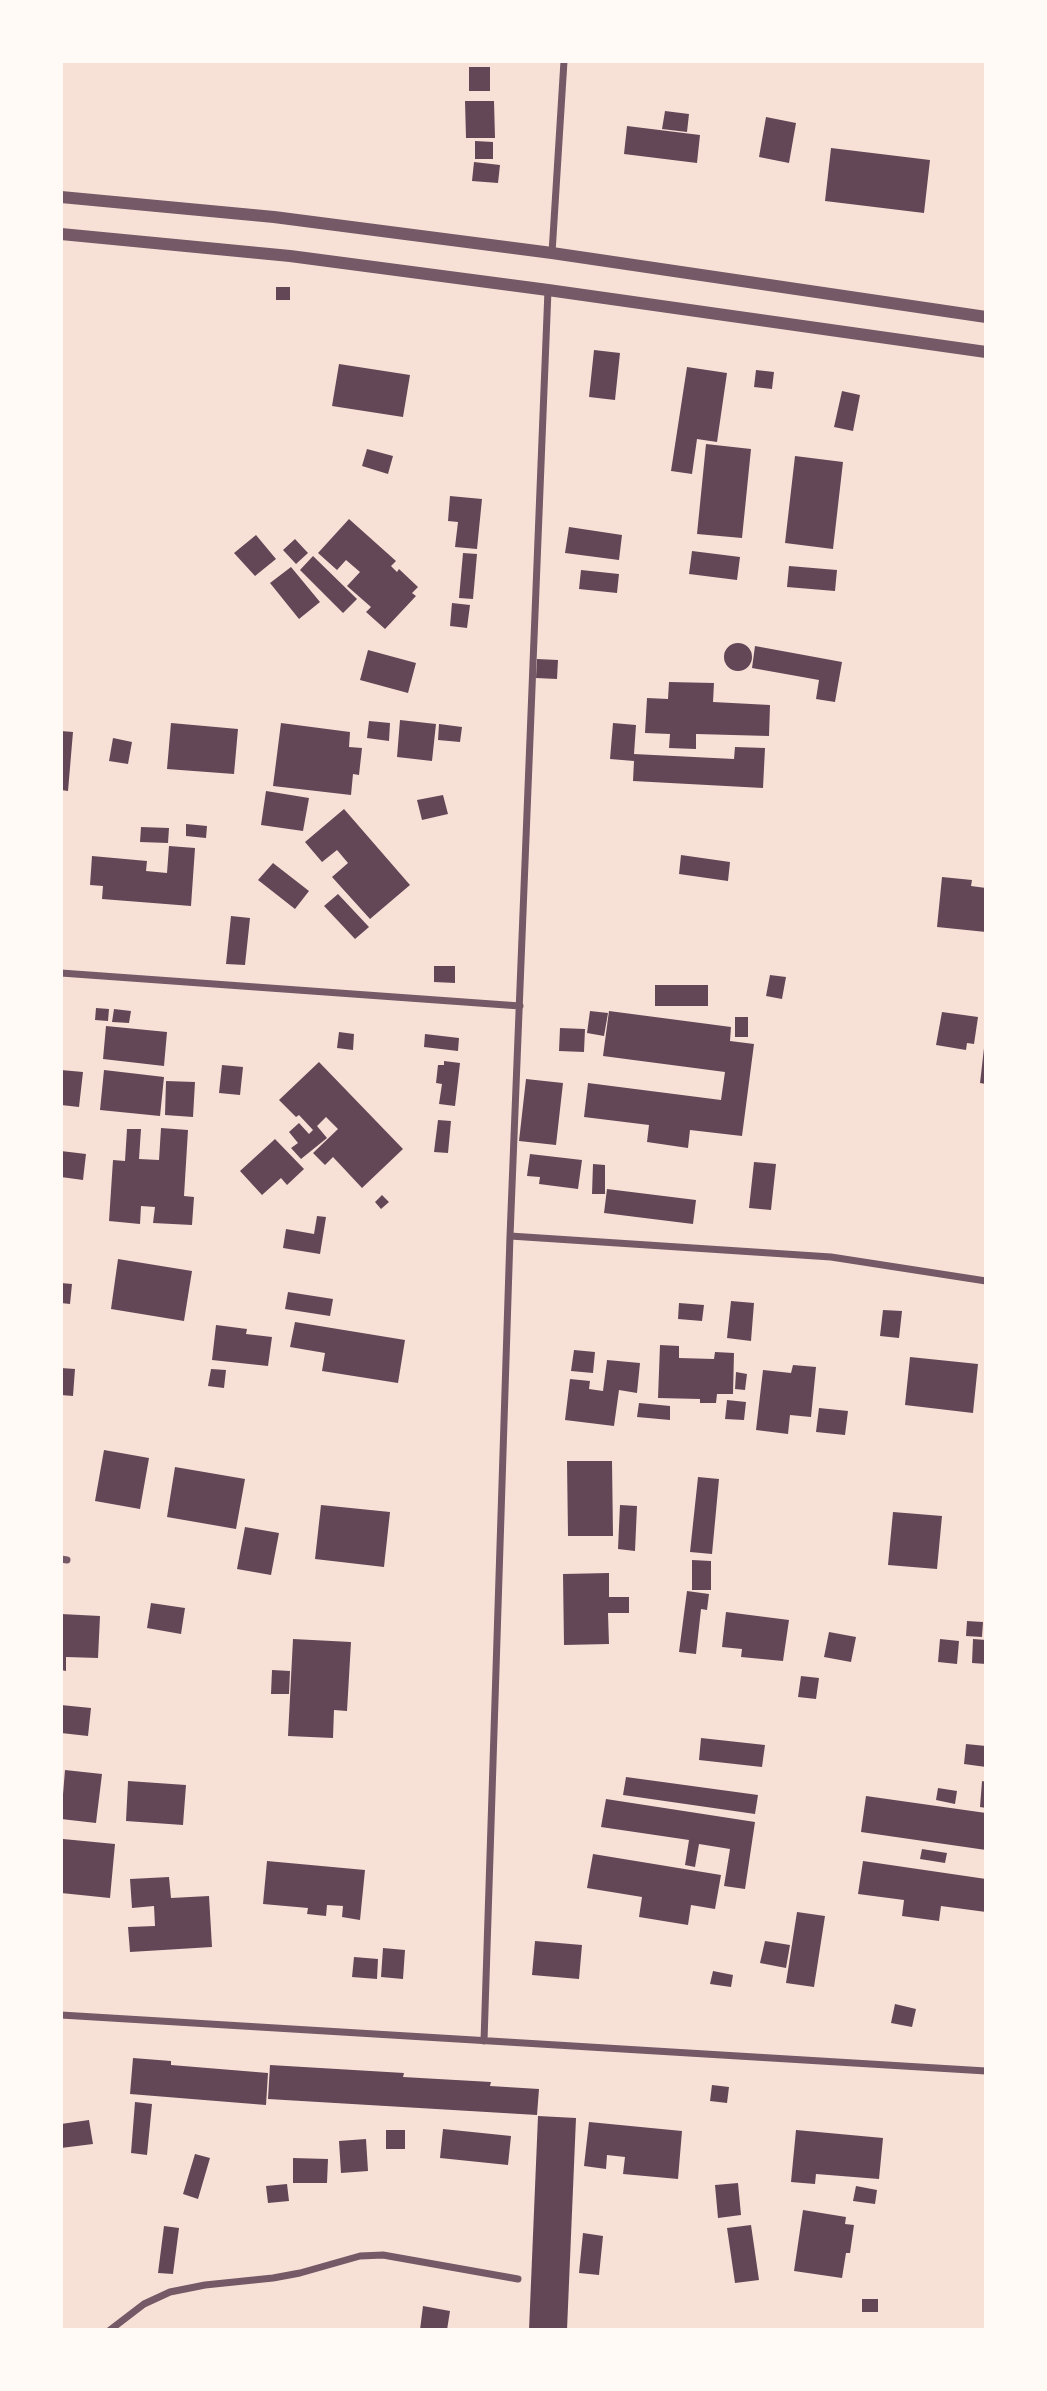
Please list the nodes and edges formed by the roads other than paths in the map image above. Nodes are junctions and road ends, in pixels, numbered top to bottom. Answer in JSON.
{"nodes":[{"id":1,"x":564,"y":61,"type":"edge"},
{"id":2,"x":61,"y":197,"type":"edge"},
{"id":3,"x":61,"y":234,"type":"edge"},
{"id":4,"x":552,"y":253,"type":"junction"},
{"id":5,"x":548,"y":290,"type":"junction"},
{"id":6,"x":986,"y":317,"type":"edge"},
{"id":7,"x":986,"y":352,"type":"edge"},
{"id":8,"x":61,"y":973,"type":"edge"},
{"id":9,"x":520,"y":1006,"type":"junction"},
{"id":10,"x":510,"y":1236,"type":"junction"},
{"id":11,"x":986,"y":1281,"type":"edge"},
{"id":12,"x":61,"y":2015,"type":"edge"},
{"id":13,"x":484,"y":2041,"type":"junction"},
{"id":14,"x":986,"y":2071,"type":"edge"},
{"id":15,"x":518,"y":2278,"type":"dead end"},
{"id":16,"x":110,"y":2330,"type":"edge"}],
"edges":[{"from":1,"to":4,"type":"street"},
{"from":2,"to":4,"type":"street"},
{"from":3,"to":5,"type":"street"},
{"from":4,"to":6,"type":"street"},
{"from":5,"to":7,"type":"street"},
{"from":5,"to":9,"type":"street"},
{"from":8,"to":9,"type":"street"},
{"from":9,"to":10,"type":"street"},
{"from":10,"to":11,"type":"street"},
{"from":10,"to":13,"type":"street"},
{"from":12,"to":13,"type":"street"},
{"from":13,"to":14,"type":"street"},
{"from":15,"to":16,"type":"street"}]}
